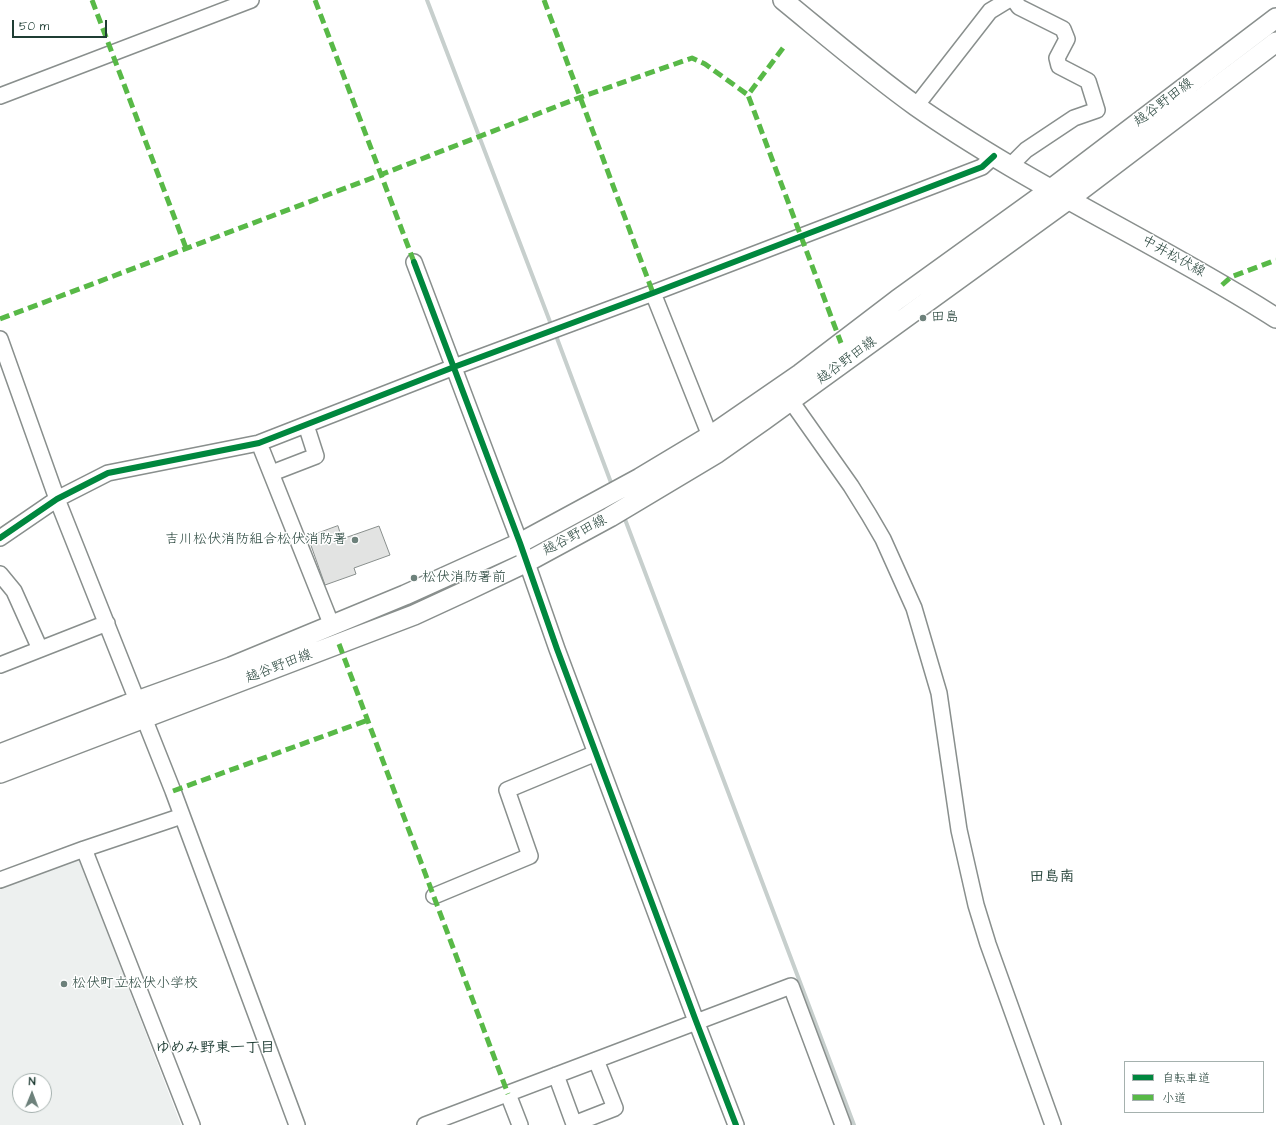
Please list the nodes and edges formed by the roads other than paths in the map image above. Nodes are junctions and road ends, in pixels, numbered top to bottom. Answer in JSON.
{"nodes":[{"id":1,"x":250,"y":0,"type":"edge"},
{"id":2,"x":1008,"y":0,"type":"edge"},
{"id":3,"x":1014,"y":0,"type":"edge"},
{"id":4,"x":787,"y":1,"type":"edge"},
{"id":5,"x":1276,"y":18,"type":"edge"},
{"id":6,"x":1276,"y":42,"type":"edge"},
{"id":7,"x":0,"y":96,"type":"edge"},
{"id":8,"x":916,"y":106,"type":"junction"},
{"id":9,"x":994,"y":156,"type":"junction"},
{"id":10,"x":1010,"y":166,"type":"junction"},
{"id":11,"x":1051,"y":189,"type":"junction"},
{"id":12,"x":1069,"y":199,"type":"junction"},
{"id":13,"x":414,"y":262,"type":"dead end"},
{"id":14,"x":653,"y":293,"type":"junction"},
{"id":15,"x":1276,"y":318,"type":"edge"},
{"id":16,"x":0,"y":339,"type":"edge"},
{"id":17,"x":454,"y":367,"type":"junction"},
{"id":18,"x":791,"y":401,"type":"junction"},
{"id":19,"x":306,"y":425,"type":"junction"},
{"id":20,"x":710,"y":436,"type":"junction"},
{"id":21,"x":259,"y":443,"type":"junction"},
{"id":22,"x":272,"y":473,"type":"junction"},
{"id":23,"x":57,"y":499,"type":"junction"},
{"id":24,"x":0,"y":538,"type":"edge"},
{"id":25,"x":520,"y":543,"type":"junction"},
{"id":26,"x":527,"y":562,"type":"junction"},
{"id":27,"x":0,"y":574,"type":"edge"},
{"id":28,"x":107,"y":623,"type":"junction"},
{"id":29,"x":332,"y":626,"type":"junction"},
{"id":30,"x":40,"y":649,"type":"junction"},
{"id":31,"x":0,"y":665,"type":"edge"},
{"id":32,"x":141,"y":710,"type":"junction"},
{"id":33,"x":596,"y":753,"type":"junction"},
{"id":34,"x":0,"y":754,"type":"edge"},
{"id":35,"x":0,"y":773,"type":"edge"},
{"id":36,"x":182,"y":816,"type":"junction"},
{"id":37,"x":84,"y":849,"type":"junction"},
{"id":38,"x":0,"y":880,"type":"edge"},
{"id":39,"x":434,"y":896,"type":"dead end"},
{"id":40,"x":696,"y":1021,"type":"junction"},
{"id":41,"x":596,"y":1060,"type":"junction"},
{"id":42,"x":556,"y":1075,"type":"junction"},
{"id":43,"x":508,"y":1094,"type":"junction"},
{"id":44,"x":192,"y":1125,"type":"edge"},
{"id":45,"x":297,"y":1125,"type":"edge"},
{"id":46,"x":426,"y":1125,"type":"edge"},
{"id":47,"x":520,"y":1125,"type":"edge"},
{"id":48,"x":736,"y":1125,"type":"edge"},
{"id":49,"x":844,"y":1125,"type":"edge"},
{"id":50,"x":1053,"y":1125,"type":"edge"}],
"edges":[{"from":1,"to":7,"type":"street"},
{"from":2,"to":8,"type":"street"},
{"from":3,"to":10,"type":"street"},
{"from":4,"to":8,"type":"main road"},
{"from":5,"to":11,"type":"main road","name":"越谷野田線"},
{"from":6,"to":12,"type":"main road","name":"越谷野田線"},
{"from":8,"to":9,"type":"main road"},
{"from":9,"to":10,"type":"main road"},
{"from":9,"to":14,"type":"street"},
{"from":10,"to":11,"type":"main road"},
{"from":11,"to":12,"type":"main road"},
{"from":11,"to":20,"type":"main road","name":"越谷野田線"},
{"from":12,"to":15,"type":"main road","name":"中井松伏線"},
{"from":12,"to":18,"type":"main road","name":"越谷野田線"},
{"from":13,"to":17,"type":"street"},
{"from":14,"to":17,"type":"street"},
{"from":14,"to":20,"type":"street"},
{"from":16,"to":23,"type":"street"},
{"from":17,"to":19,"type":"street"},
{"from":17,"to":25,"type":"street"},
{"from":18,"to":26,"type":"main road","name":"越谷野田線"},
{"from":18,"to":50,"type":"street"},
{"from":19,"to":21,"type":"street"},
{"from":19,"to":22,"type":"street"},
{"from":20,"to":25,"type":"main road","name":"越谷野田線"},
{"from":21,"to":22,"type":"street"},
{"from":21,"to":23,"type":"street"},
{"from":22,"to":29,"type":"street"},
{"from":23,"to":24,"type":"street"},
{"from":23,"to":28,"type":"street"},
{"from":25,"to":26,"type":"street"},
{"from":25,"to":29,"type":"main road","name":"越谷野田線"},
{"from":26,"to":32,"type":"main road","name":"越谷野田線"},
{"from":26,"to":33,"type":"street"},
{"from":27,"to":30,"type":"street"},
{"from":28,"to":30,"type":"street"},
{"from":28,"to":32,"type":"street"},
{"from":29,"to":32,"type":"main road","name":"越谷野田線"},
{"from":30,"to":31,"type":"street"},
{"from":32,"to":34,"type":"main road","name":"越谷野田線"},
{"from":32,"to":35,"type":"main road","name":"越谷野田線"},
{"from":32,"to":36,"type":"street"},
{"from":33,"to":39,"type":"street"},
{"from":33,"to":40,"type":"street"},
{"from":36,"to":37,"type":"street"},
{"from":36,"to":45,"type":"street"},
{"from":37,"to":38,"type":"street"},
{"from":37,"to":44,"type":"street"},
{"from":40,"to":41,"type":"street"},
{"from":40,"to":48,"type":"street"},
{"from":40,"to":49,"type":"street"},
{"from":41,"to":42,"type":"street"},
{"from":41,"to":42,"type":"street"},
{"from":42,"to":43,"type":"street"},
{"from":43,"to":46,"type":"street"},
{"from":43,"to":47,"type":"street"}]}
